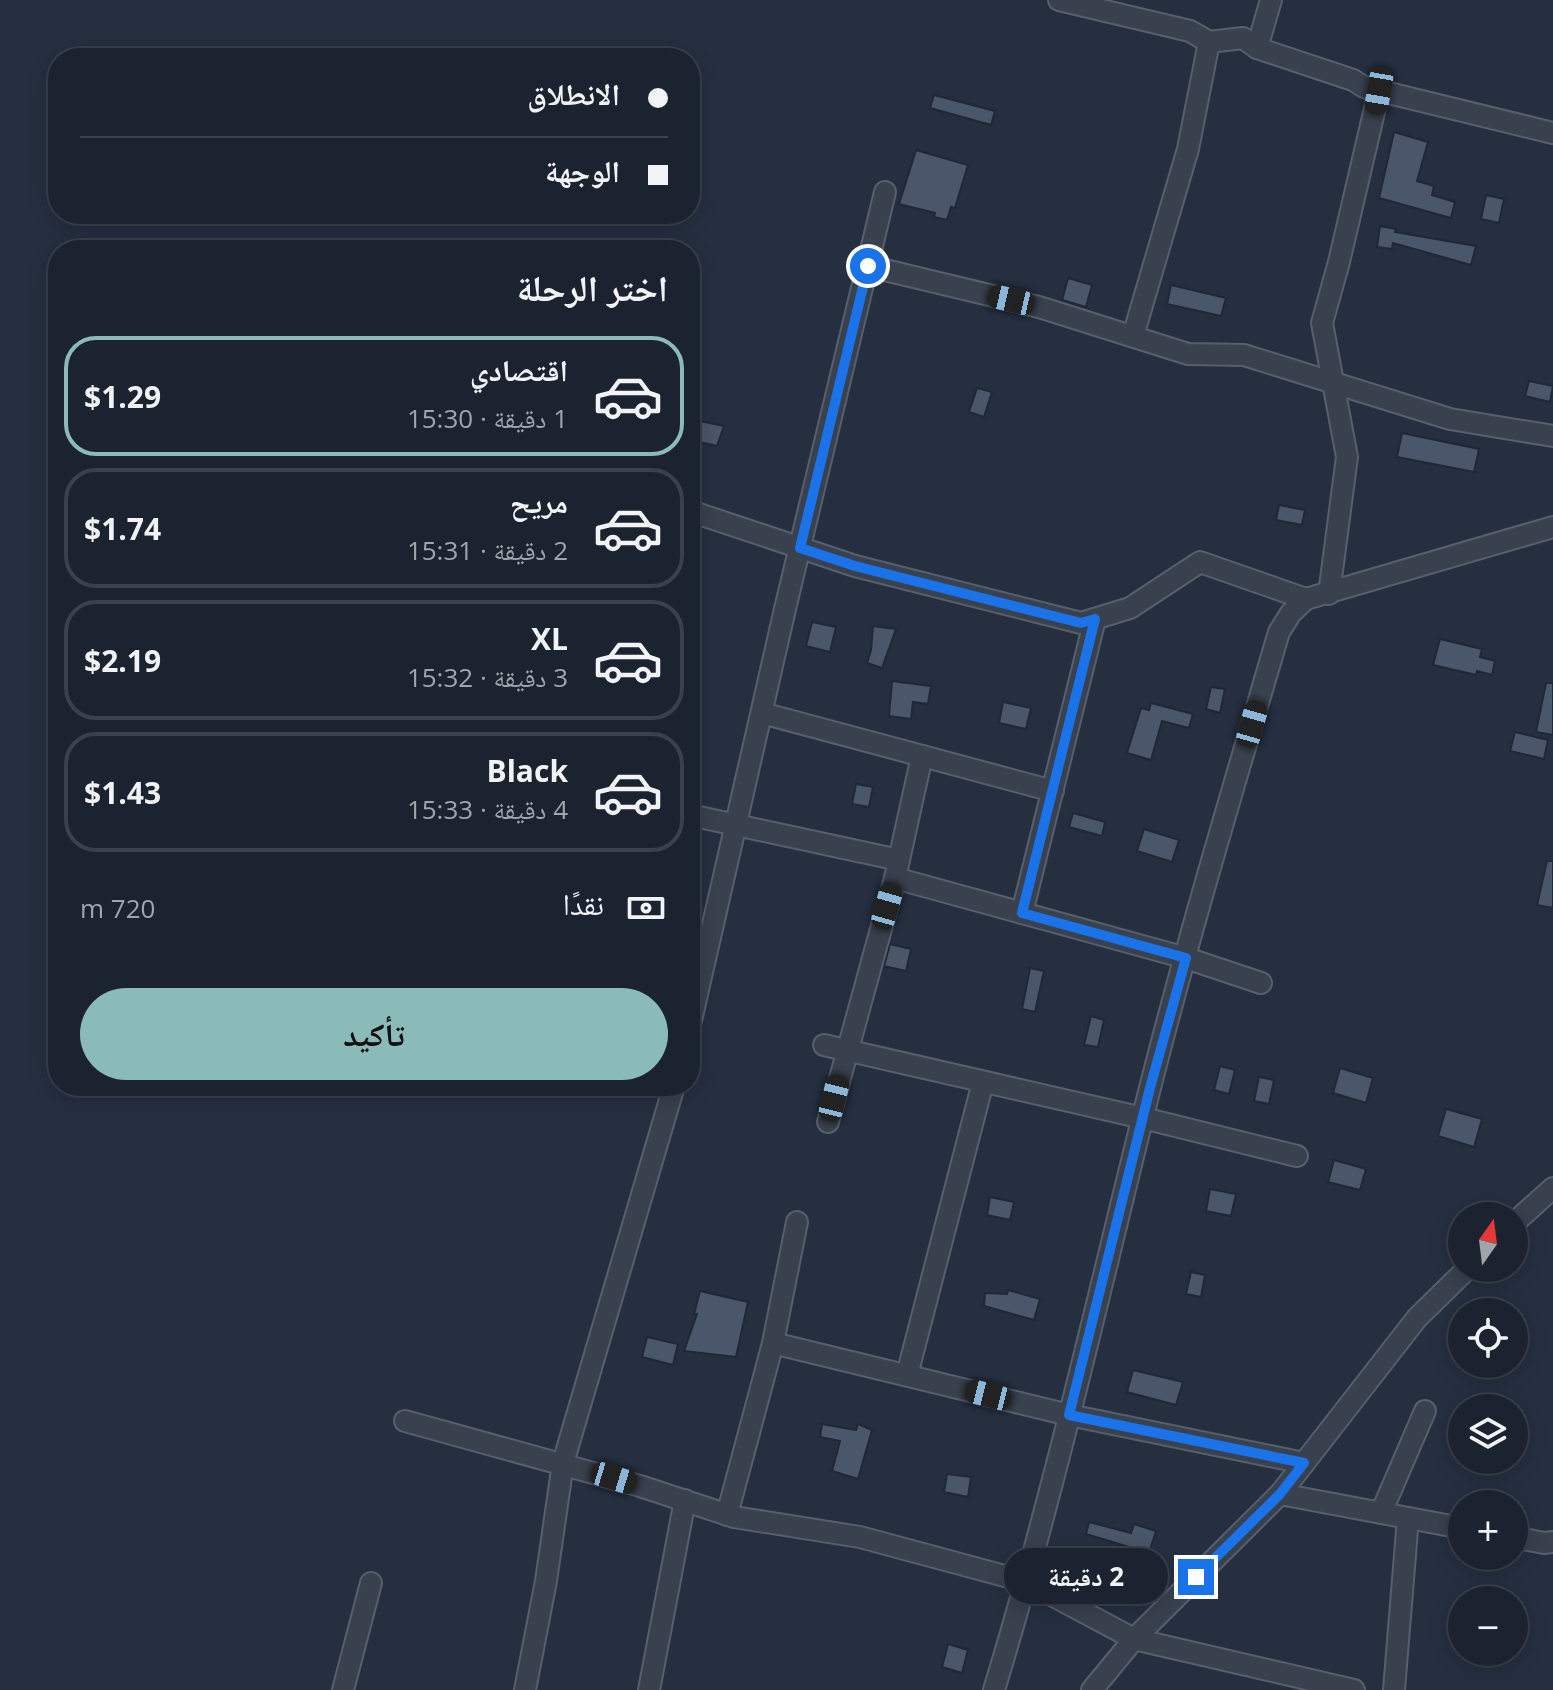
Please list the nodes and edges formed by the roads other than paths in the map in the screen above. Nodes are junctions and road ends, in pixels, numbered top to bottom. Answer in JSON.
{"nodes":[{"id":1,"x":1059,"y":0,"type":"edge"},
{"id":2,"x":1271,"y":0,"type":"edge"},
{"id":3,"x":1209,"y":42,"type":"junction"},
{"id":4,"x":1257,"y":48,"type":"junction"},
{"id":5,"x":1379,"y":91,"type":"junction"},
{"id":6,"x":1553,"y":133,"type":"edge"},
{"id":7,"x":885,"y":192,"type":"dead end"},
{"id":8,"x":868,"y":266,"type":"junction"},
{"id":9,"x":1133,"y":336,"type":"junction"},
{"id":10,"x":1334,"y":385,"type":"junction"},
{"id":11,"x":1553,"y":436,"type":"edge"},
{"id":12,"x":700,"y":514,"type":"edge"},
{"id":13,"x":1553,"y":527,"type":"edge"},
{"id":14,"x":800,"y":548,"type":"junction"},
{"id":15,"x":1329,"y":594,"type":"junction"},
{"id":16,"x":1306,"y":599,"type":"junction"},
{"id":17,"x":1095,"y":619,"type":"junction"},
{"id":18,"x":762,"y":713,"type":"junction"},
{"id":19,"x":922,"y":756,"type":"junction"},
{"id":20,"x":1053,"y":791,"type":"junction"},
{"id":21,"x":700,"y":817,"type":"edge"},
{"id":22,"x":737,"y":823,"type":"junction"},
{"id":23,"x":897,"y":869,"type":"junction"},
{"id":24,"x":1022,"y":913,"type":"junction"},
{"id":25,"x":1186,"y":958,"type":"junction"},
{"id":26,"x":700,"y":982,"type":"edge"},
{"id":27,"x":1261,"y":983,"type":"dead end"},
{"id":28,"x":824,"y":1045,"type":"dead end"},
{"id":29,"x":846,"y":1050,"type":"junction"},
{"id":30,"x":983,"y":1082,"type":"junction"},
{"id":31,"x":671,"y":1096,"type":"edge"},
{"id":32,"x":1143,"y":1118,"type":"junction"},
{"id":33,"x":828,"y":1122,"type":"dead end"},
{"id":34,"x":1297,"y":1156,"type":"dead end"},
{"id":35,"x":1553,"y":1188,"type":"edge"},
{"id":36,"x":1528,"y":1210,"type":"edge"},
{"id":37,"x":797,"y":1222,"type":"dead end"},
{"id":38,"x":1454,"y":1282,"type":"edge"},
{"id":39,"x":773,"y":1343,"type":"junction"},
{"id":40,"x":907,"y":1375,"type":"junction"},
{"id":41,"x":1425,"y":1411,"type":"dead end"},
{"id":42,"x":1069,"y":1415,"type":"junction"},
{"id":43,"x":405,"y":1421,"type":"dead end"},
{"id":44,"x":563,"y":1463,"type":"junction"},
{"id":45,"x":1304,"y":1463,"type":"junction"},
{"id":46,"x":1280,"y":1494,"type":"junction"},
{"id":47,"x":685,"y":1500,"type":"junction"},
{"id":48,"x":1381,"y":1513,"type":"junction"},
{"id":49,"x":727,"y":1515,"type":"junction"},
{"id":50,"x":1408,"y":1518,"type":"junction"},
{"id":51,"x":1448,"y":1525,"type":"edge"},
{"id":52,"x":1528,"y":1540,"type":"edge"},
{"id":53,"x":1553,"y":1542,"type":"edge"},
{"id":54,"x":1027,"y":1582,"type":"junction"},
{"id":55,"x":371,"y":1583,"type":"dead end"},
{"id":56,"x":1134,"y":1639,"type":"junction"},
{"id":57,"x":343,"y":1690,"type":"edge"},
{"id":58,"x":525,"y":1690,"type":"edge"},
{"id":59,"x":649,"y":1690,"type":"edge"},
{"id":60,"x":994,"y":1690,"type":"edge"},
{"id":61,"x":1092,"y":1690,"type":"edge"},
{"id":62,"x":1354,"y":1690,"type":"edge"},
{"id":63,"x":1394,"y":1690,"type":"edge"}],
"edges":[{"from":1,"to":3,"type":"street"},
{"from":2,"to":4,"type":"street"},
{"from":3,"to":4,"type":"street"},
{"from":3,"to":9,"type":"street"},
{"from":4,"to":5,"type":"street"},
{"from":5,"to":6,"type":"street"},
{"from":5,"to":10,"type":"street"},
{"from":7,"to":8,"type":"street"},
{"from":8,"to":9,"type":"street"},
{"from":8,"to":14,"type":"street"},
{"from":9,"to":10,"type":"street"},
{"from":10,"to":11,"type":"street"},
{"from":10,"to":15,"type":"street"},
{"from":12,"to":14,"type":"street"},
{"from":13,"to":15,"type":"street"},
{"from":14,"to":17,"type":"street"},
{"from":14,"to":18,"type":"street"},
{"from":15,"to":16,"type":"street"},
{"from":16,"to":17,"type":"street"},
{"from":16,"to":25,"type":"street"},
{"from":17,"to":20,"type":"street"},
{"from":18,"to":19,"type":"street"},
{"from":18,"to":22,"type":"street"},
{"from":19,"to":20,"type":"street"},
{"from":19,"to":23,"type":"street"},
{"from":20,"to":24,"type":"street"},
{"from":21,"to":22,"type":"street"},
{"from":22,"to":23,"type":"street"},
{"from":22,"to":26,"type":"street"},
{"from":23,"to":24,"type":"street"},
{"from":23,"to":29,"type":"street"},
{"from":24,"to":25,"type":"street"},
{"from":25,"to":27,"type":"street"},
{"from":25,"to":32,"type":"street"},
{"from":28,"to":29,"type":"street"},
{"from":29,"to":30,"type":"street"},
{"from":29,"to":33,"type":"street"},
{"from":30,"to":32,"type":"street"},
{"from":30,"to":40,"type":"street"},
{"from":31,"to":44,"type":"street"},
{"from":32,"to":34,"type":"street"},
{"from":32,"to":42,"type":"street"},
{"from":35,"to":36,"type":"street"},
{"from":37,"to":39,"type":"street"},
{"from":38,"to":45,"type":"street"},
{"from":39,"to":40,"type":"street"},
{"from":39,"to":49,"type":"street"},
{"from":40,"to":42,"type":"street"},
{"from":41,"to":48,"type":"street"},
{"from":42,"to":45,"type":"street"},
{"from":42,"to":54,"type":"street"},
{"from":43,"to":44,"type":"street"},
{"from":44,"to":47,"type":"street"},
{"from":44,"to":58,"type":"street"},
{"from":45,"to":46,"type":"street"},
{"from":46,"to":48,"type":"street"},
{"from":46,"to":56,"type":"street"},
{"from":47,"to":49,"type":"street"},
{"from":47,"to":59,"type":"street"},
{"from":48,"to":50,"type":"street"},
{"from":49,"to":54,"type":"street"},
{"from":50,"to":51,"type":"street"},
{"from":50,"to":63,"type":"street"},
{"from":52,"to":53,"type":"street"},
{"from":54,"to":56,"type":"street"},
{"from":54,"to":60,"type":"street"},
{"from":55,"to":57,"type":"street"},
{"from":56,"to":61,"type":"street"},
{"from":56,"to":62,"type":"street"}]}
